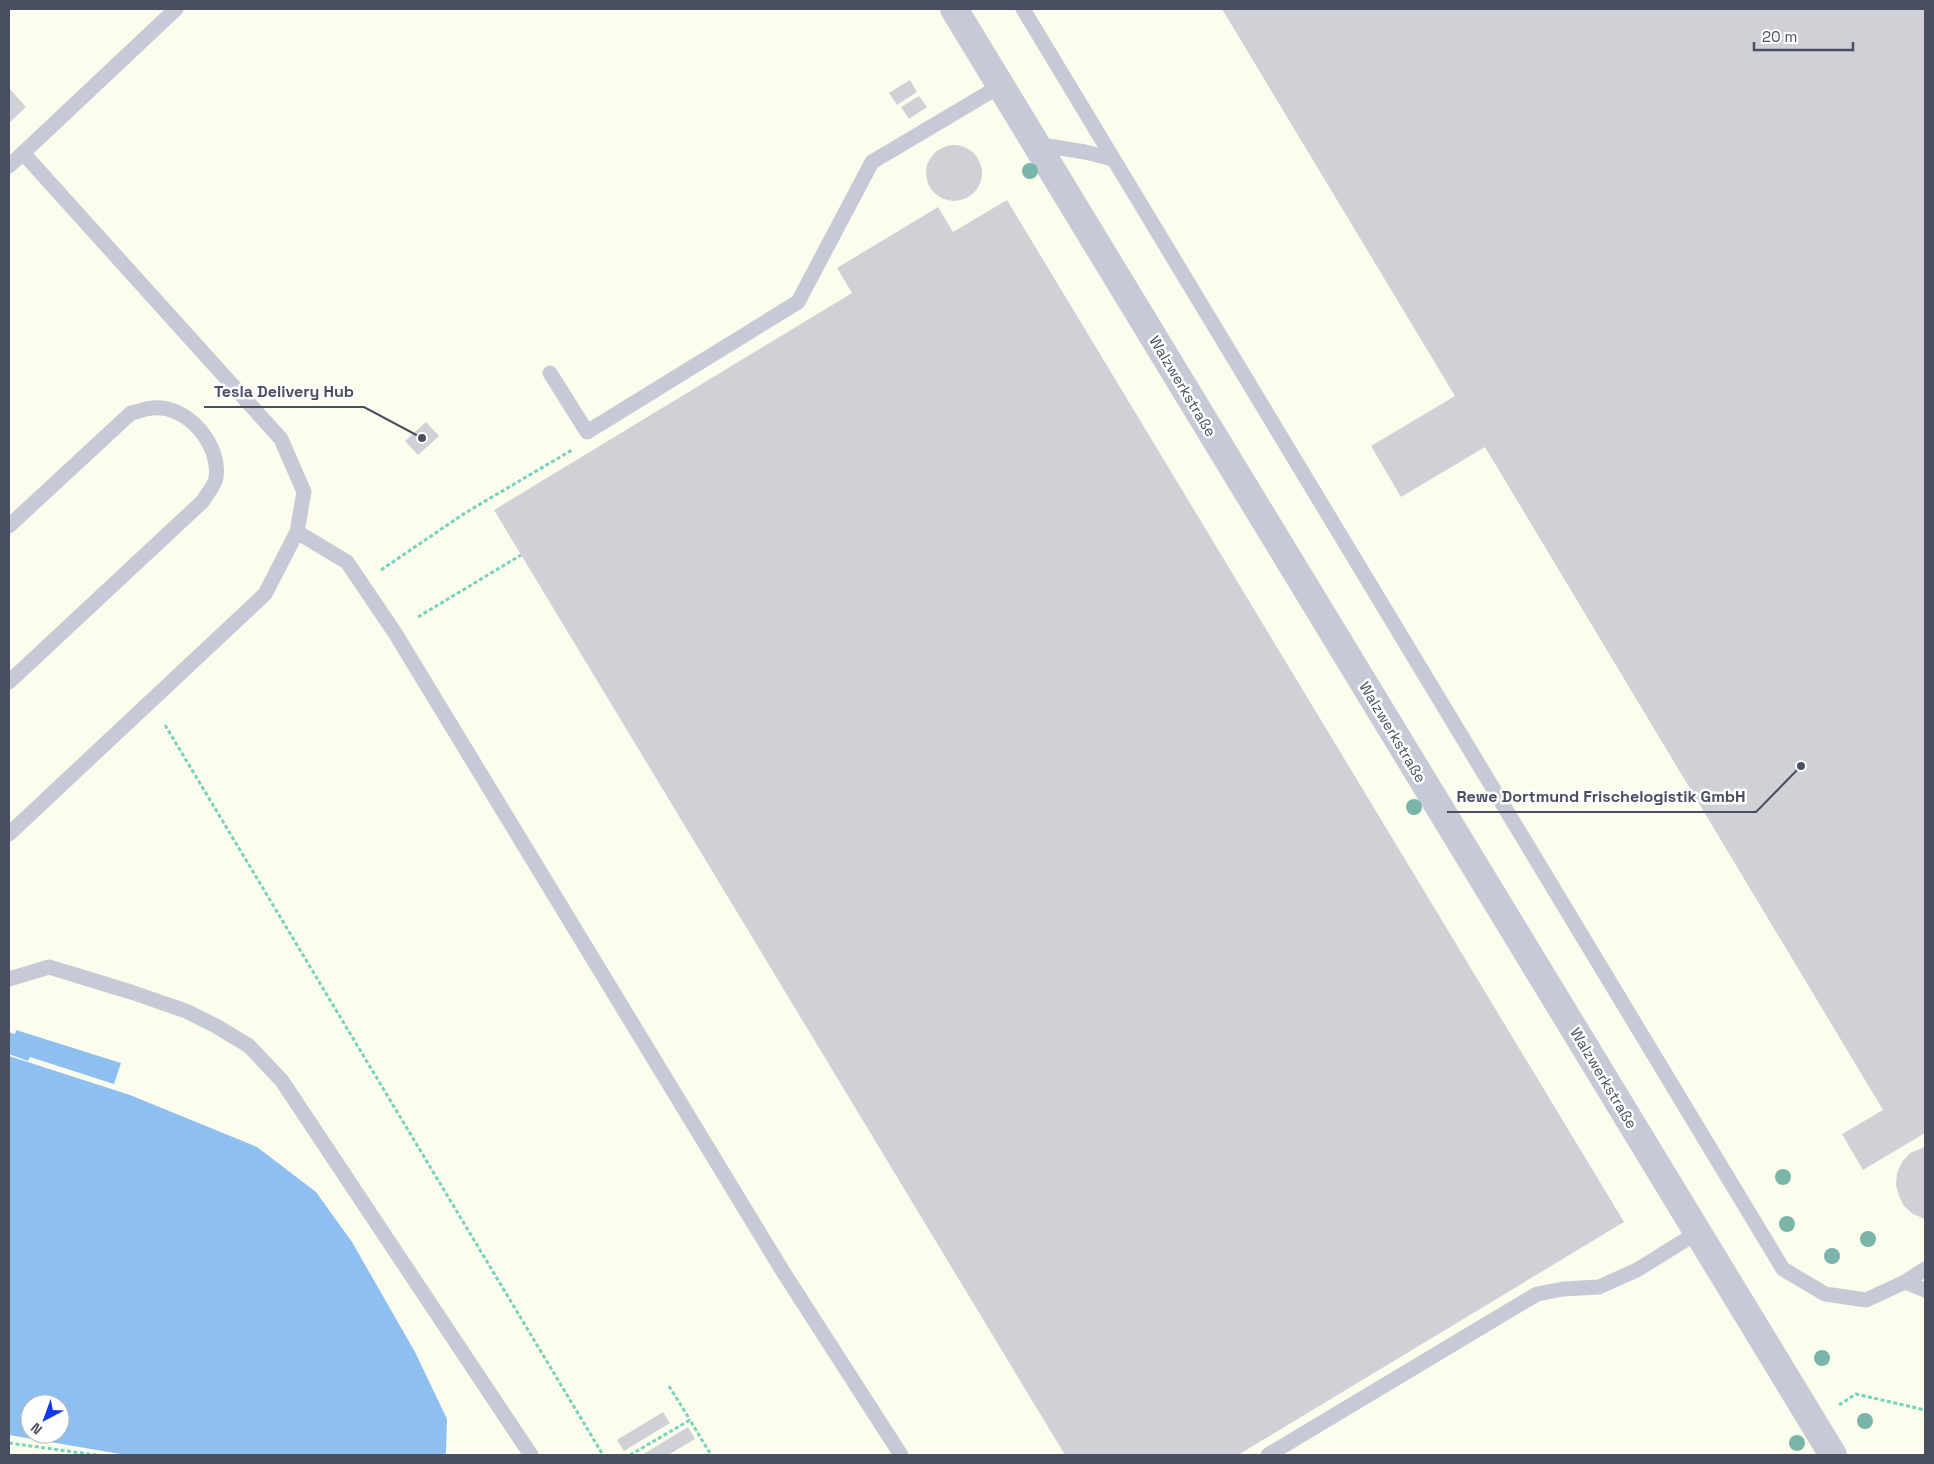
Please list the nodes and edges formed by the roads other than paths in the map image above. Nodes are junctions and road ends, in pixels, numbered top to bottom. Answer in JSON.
{"nodes":[{"id":1,"x":176,"y":9,"type":"edge"},
{"id":2,"x":954,"y":9,"type":"edge"},
{"id":3,"x":1023,"y":9,"type":"edge"},
{"id":4,"x":1000,"y":86,"type":"junction"},
{"id":5,"x":1036,"y":144,"type":"junction"},
{"id":6,"x":23,"y":153,"type":"junction"},
{"id":7,"x":1113,"y":159,"type":"junction"},
{"id":8,"x":9,"y":166,"type":"edge"},
{"id":9,"x":550,"y":374,"type":"dead end"},
{"id":10,"x":9,"y":526,"type":"edge"},
{"id":11,"x":297,"y":532,"type":"junction"},
{"id":12,"x":9,"y":682,"type":"edge"},
{"id":13,"x":9,"y":834,"type":"edge"},
{"id":14,"x":9,"y":978,"type":"edge"},
{"id":15,"x":1698,"y":1232,"type":"junction"},
{"id":16,"x":1925,"y":1270,"type":"edge"},
{"id":17,"x":1905,"y":1282,"type":"junction"},
{"id":18,"x":1925,"y":1290,"type":"edge"},
{"id":19,"x":531,"y":1455,"type":"edge"},
{"id":20,"x":900,"y":1455,"type":"edge"},
{"id":21,"x":1268,"y":1455,"type":"edge"},
{"id":22,"x":1832,"y":1455,"type":"edge"}],
"edges":[{"from":1,"to":6,"type":"lane"},
{"from":2,"to":4,"type":"street","name":"Walzwerkstraße"},
{"from":3,"to":7,"type":"lane"},
{"from":4,"to":5,"type":"street","name":"Walzwerkstraße"},
{"from":4,"to":9,"type":"lane"},
{"from":5,"to":7,"type":"lane"},
{"from":5,"to":15,"type":"street","name":"Walzwerkstraße"},
{"from":6,"to":8,"type":"lane"},
{"from":6,"to":11,"type":"lane"},
{"from":7,"to":17,"type":"lane"},
{"from":10,"to":12,"type":"lane"},
{"from":11,"to":13,"type":"lane"},
{"from":11,"to":20,"type":"lane"},
{"from":14,"to":19,"type":"lane"},
{"from":15,"to":21,"type":"lane"},
{"from":15,"to":22,"type":"street","name":"Walzwerkstraße"},
{"from":16,"to":17,"type":"lane"},
{"from":17,"to":18,"type":"lane"}]}
